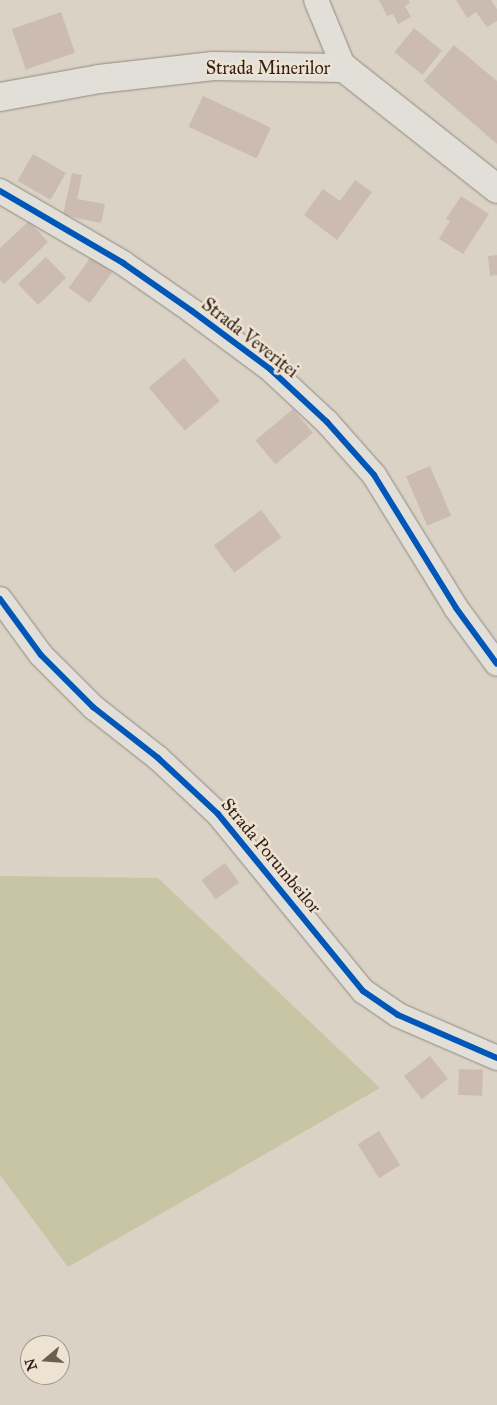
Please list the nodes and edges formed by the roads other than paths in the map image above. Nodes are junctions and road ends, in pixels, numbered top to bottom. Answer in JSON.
{"nodes":[{"id":1,"x":316,"y":0,"type":"edge"},
{"id":2,"x":344,"y":68,"type":"junction"},
{"id":3,"x":0,"y":97,"type":"edge"},
{"id":4,"x":497,"y":189,"type":"edge"},
{"id":5,"x":0,"y":191,"type":"edge"},
{"id":6,"x":0,"y":600,"type":"edge"},
{"id":7,"x":497,"y":664,"type":"edge"},
{"id":8,"x":497,"y":1058,"type":"edge"}],
"edges":[{"from":1,"to":2,"type":"street"},
{"from":2,"to":3,"type":"main road","name":"Strada Minerilor"},
{"from":2,"to":4,"type":"main road","name":"Strada Minerilor"},
{"from":5,"to":7,"type":"street","name":"Strada Veveriței"},
{"from":6,"to":8,"type":"street","name":"Strada Porumbeilor"}]}
